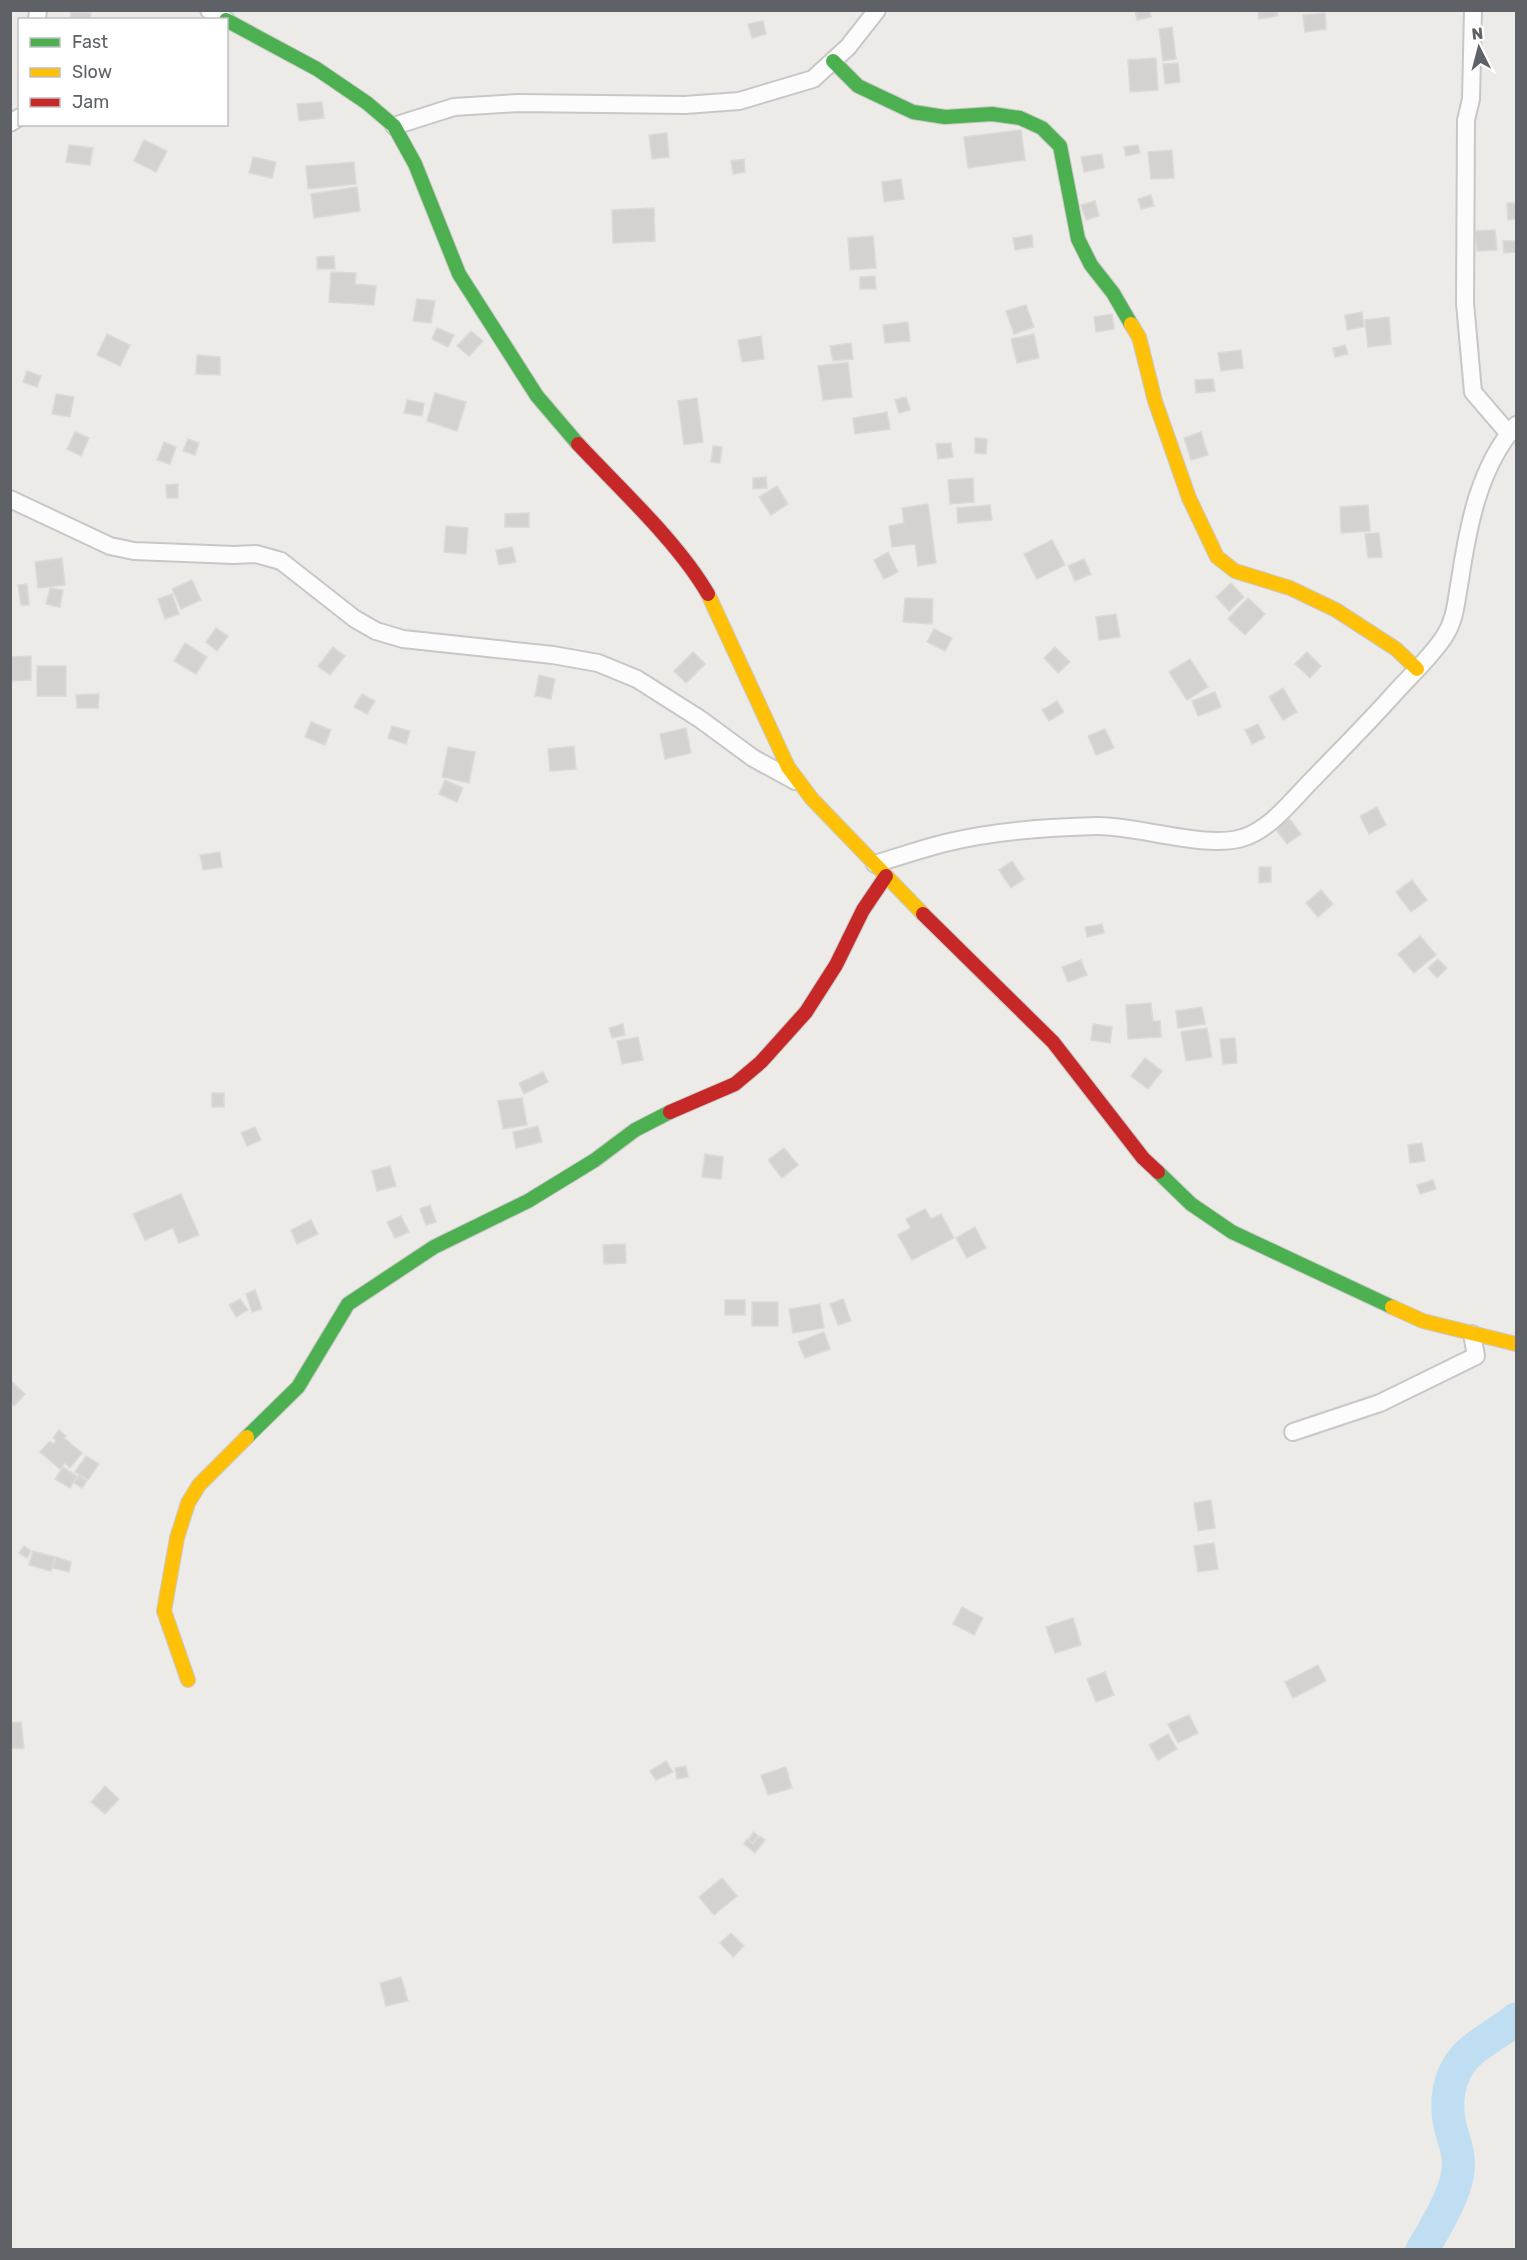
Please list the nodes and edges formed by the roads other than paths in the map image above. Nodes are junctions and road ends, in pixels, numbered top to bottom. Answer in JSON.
{"nodes":[{"id":1,"x":209,"y":10,"type":"edge"},
{"id":2,"x":877,"y":10,"type":"edge"},
{"id":3,"x":1473,"y":10,"type":"edge"},
{"id":4,"x":223,"y":18,"type":"edge"},
{"id":5,"x":228,"y":21,"type":"edge"},
{"id":6,"x":833,"y":61,"type":"junction"},
{"id":7,"x":394,"y":126,"type":"junction"},
{"id":8,"x":1513,"y":429,"type":"edge"},
{"id":9,"x":10,"y":499,"type":"edge"},
{"id":10,"x":1417,"y":669,"type":"junction"},
{"id":11,"x":801,"y":784,"type":"junction"},
{"id":12,"x":881,"y":870,"type":"junction"},
{"id":13,"x":1472,"y":1334,"type":"junction"},
{"id":14,"x":1516,"y":1344,"type":"edge"},
{"id":15,"x":1293,"y":1432,"type":"dead end"},
{"id":16,"x":188,"y":1680,"type":"dead end"}],
"edges":[{"from":1,"to":4,"type":"street"},
{"from":2,"to":6,"type":"street"},
{"from":3,"to":8,"type":"street"},
{"from":5,"to":7,"type":"street"},
{"from":6,"to":7,"type":"street"},
{"from":6,"to":10,"type":"street"},
{"from":7,"to":11,"type":"street"},
{"from":8,"to":10,"type":"street"},
{"from":9,"to":11,"type":"street"},
{"from":10,"to":12,"type":"street"},
{"from":11,"to":12,"type":"street"},
{"from":12,"to":13,"type":"street"},
{"from":12,"to":16,"type":"street"},
{"from":13,"to":14,"type":"street"},
{"from":13,"to":15,"type":"street"}]}
